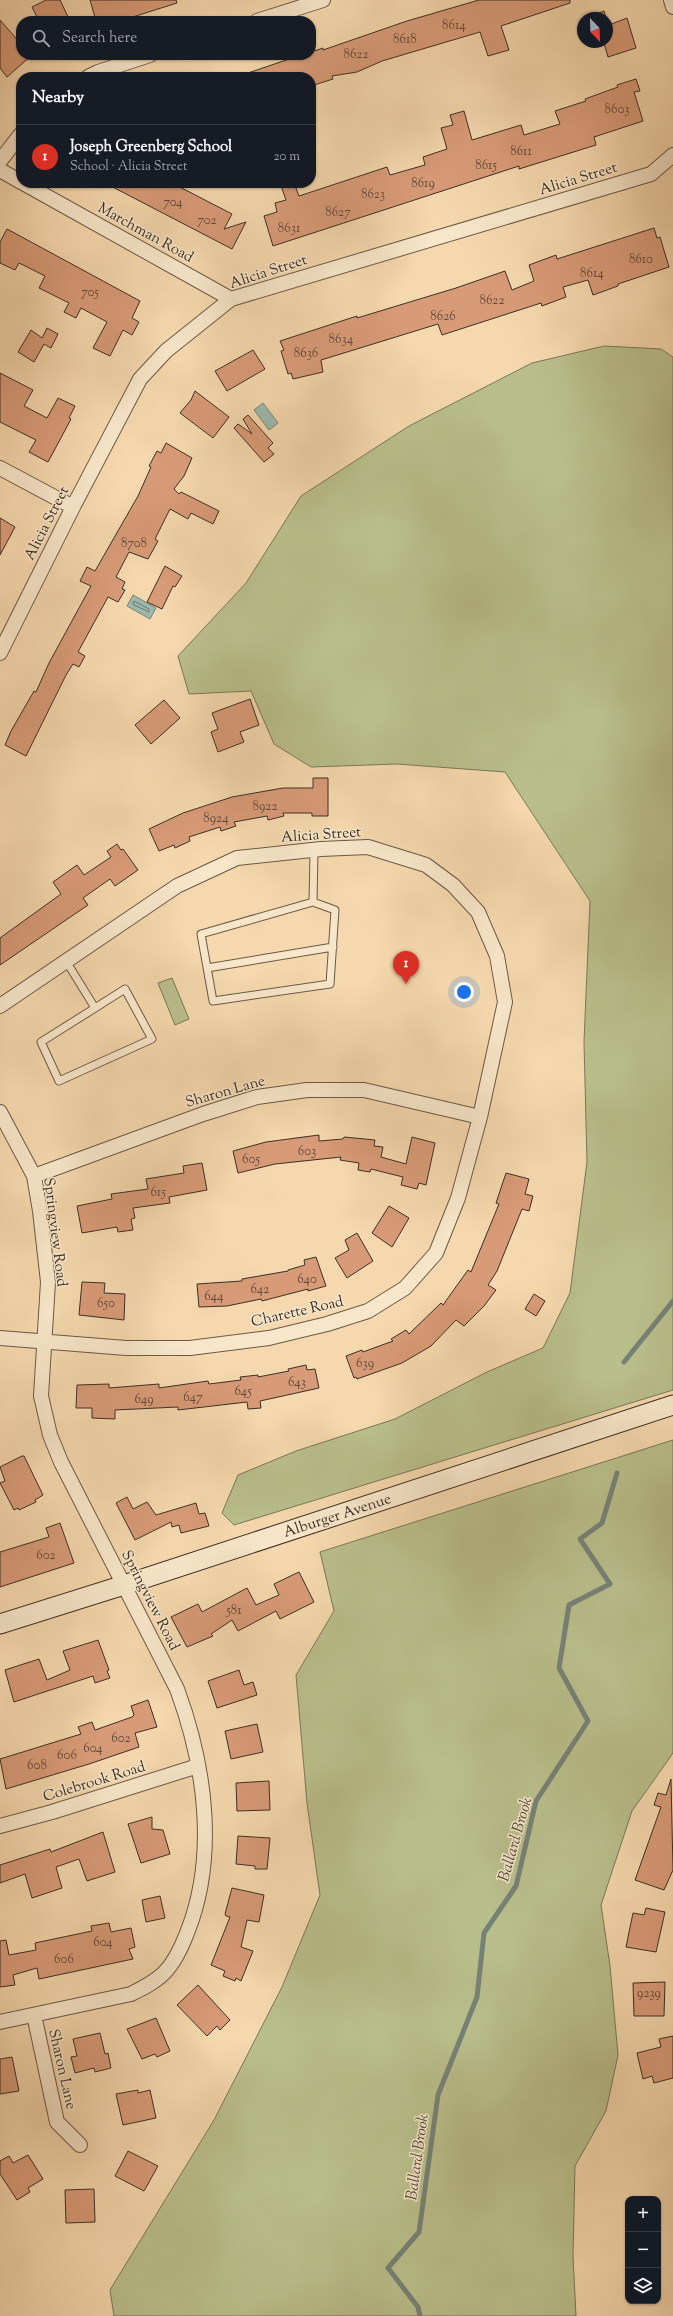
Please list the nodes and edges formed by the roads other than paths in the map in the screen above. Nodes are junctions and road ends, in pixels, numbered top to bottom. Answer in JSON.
{"nodes":[{"id":1,"x":323,"y":0,"type":"edge"},
{"id":2,"x":671,"y":0,"type":"edge"},
{"id":3,"x":673,"y":6,"type":"edge"},
{"id":4,"x":273,"y":16,"type":"edge"},
{"id":5,"x":135,"y":60,"type":"edge"},
{"id":6,"x":98,"y":72,"type":"edge"},
{"id":7,"x":16,"y":140,"type":"edge"},
{"id":8,"x":673,"y":155,"type":"edge"},
{"id":9,"x":0,"y":161,"type":"edge"},
{"id":10,"x":0,"y":170,"type":"edge"},
{"id":11,"x":16,"y":179,"type":"edge"},
{"id":12,"x":33,"y":188,"type":"edge"},
{"id":13,"x":231,"y":299,"type":"junction"},
{"id":14,"x":0,"y":468,"type":"edge"},
{"id":15,"x":73,"y":507,"type":"junction"},
{"id":16,"x":0,"y":653,"type":"edge"},
{"id":17,"x":314,"y":850,"type":"junction"},
{"id":18,"x":313,"y":902,"type":"junction"},
{"id":19,"x":333,"y":947,"type":"junction"},
{"id":20,"x":66,"y":961,"type":"junction"},
{"id":21,"x":207,"y":968,"type":"junction"},
{"id":22,"x":0,"y":1006,"type":"edge"},
{"id":23,"x":95,"y":1008,"type":"junction"},
{"id":24,"x":0,"y":1112,"type":"edge"},
{"id":25,"x":480,"y":1117,"type":"junction"},
{"id":26,"x":34,"y":1176,"type":"junction"},
{"id":27,"x":0,"y":1338,"type":"edge"},
{"id":28,"x":44,"y":1342,"type":"junction"},
{"id":29,"x":673,"y":1405,"type":"edge"},
{"id":30,"x":124,"y":1585,"type":"junction"},
{"id":31,"x":0,"y":1624,"type":"edge"},
{"id":32,"x":198,"y":1766,"type":"junction"},
{"id":33,"x":0,"y":1826,"type":"edge"},
{"id":34,"x":34,"y":2015,"type":"junction"},
{"id":35,"x":0,"y":2022,"type":"edge"},
{"id":36,"x":80,"y":2145,"type":"dead end"}],
"edges":[{"from":1,"to":4,"type":"street"},
{"from":2,"to":3,"type":"street"},
{"from":5,"to":6,"type":"street"},
{"from":7,"to":9,"type":"street"},
{"from":8,"to":13,"type":"street","name":"Alicia Street"},
{"from":10,"to":11,"type":"street","name":"Marchman Road"},
{"from":12,"to":13,"type":"street","name":"Marchman Road"},
{"from":13,"to":15,"type":"street","name":"Alicia Street"},
{"from":14,"to":15,"type":"street"},
{"from":15,"to":16,"type":"street","name":"Alicia Street"},
{"from":17,"to":18,"type":"lane"},
{"from":17,"to":20,"type":"street","name":"Alicia Street"},
{"from":17,"to":25,"type":"street","name":"Alicia Street"},
{"from":18,"to":19,"type":"lane"},
{"from":18,"to":21,"type":"lane"},
{"from":19,"to":21,"type":"lane"},
{"from":19,"to":21,"type":"lane"},
{"from":20,"to":22,"type":"street","name":"Alicia Street"},
{"from":20,"to":23,"type":"lane"},
{"from":23,"to":23,"type":"lane"},
{"from":24,"to":26,"type":"street","name":"Springview Road"},
{"from":25,"to":26,"type":"street","name":"Sharon Lane"},
{"from":25,"to":28,"type":"street","name":"Charette Road"},
{"from":26,"to":28,"type":"street","name":"Springview Road"},
{"from":27,"to":28,"type":"street","name":"Charette Road"},
{"from":28,"to":30,"type":"street","name":"Springview Road"},
{"from":29,"to":30,"type":"street","name":"Alburger Avenue"},
{"from":30,"to":31,"type":"street","name":"Alburger Avenue"},
{"from":30,"to":32,"type":"street","name":"Springview Road"},
{"from":32,"to":33,"type":"street","name":"Colebrook Road"},
{"from":32,"to":34,"type":"street","name":"Springview Road"},
{"from":34,"to":35,"type":"street","name":"Springview Road"},
{"from":34,"to":36,"type":"street","name":"Sharon Lane"}]}
